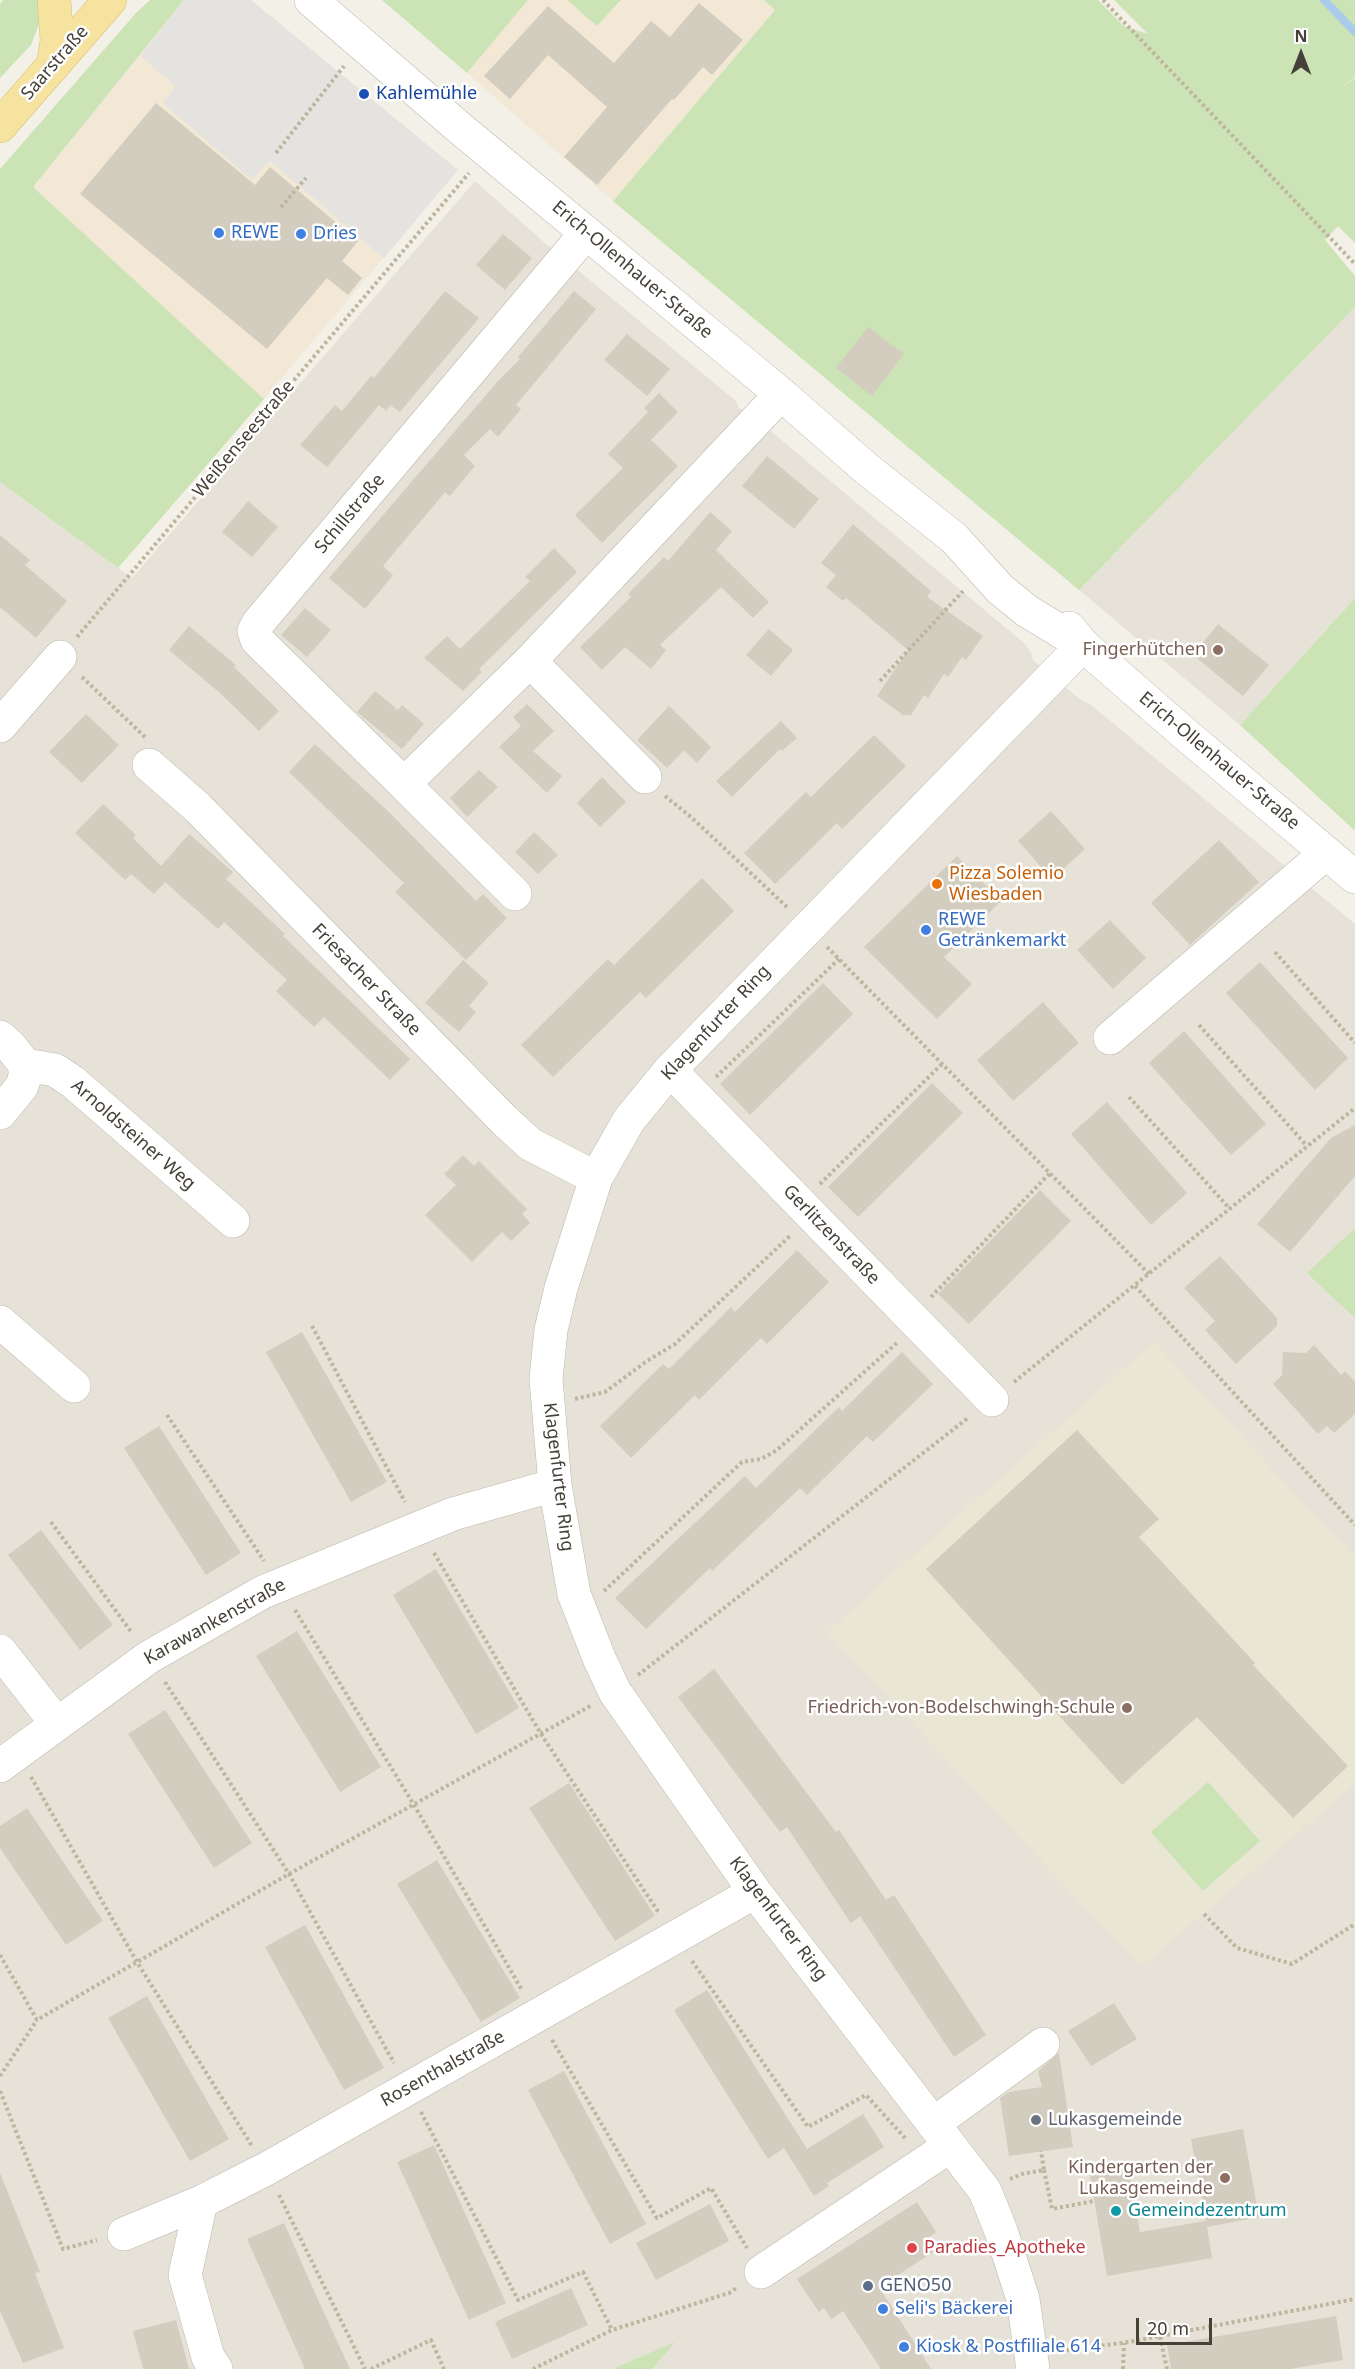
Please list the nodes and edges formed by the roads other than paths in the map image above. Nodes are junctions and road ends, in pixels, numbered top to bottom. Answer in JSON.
{"nodes":[{"id":1,"x":54,"y":0,"type":"edge"},
{"id":2,"x":110,"y":0,"type":"edge"},
{"id":3,"x":311,"y":0,"type":"edge"},
{"id":4,"x":53,"y":66,"type":"junction"},
{"id":5,"x":0,"y":126,"type":"edge"},
{"id":6,"x":586,"y":233,"type":"junction"},
{"id":7,"x":781,"y":393,"type":"junction"},
{"id":8,"x":1083,"y":645,"type":"junction"},
{"id":9,"x":60,"y":657,"type":"road end"},
{"id":10,"x":530,"y":661,"type":"junction"},
{"id":11,"x":0,"y":726,"type":"edge"},
{"id":12,"x":149,"y":765,"type":"road end"},
{"id":13,"x":404,"y":784,"type":"junction"},
{"id":14,"x":654,"y":786,"type":"road end"},
{"id":15,"x":1326,"y":853,"type":"junction"},
{"id":16,"x":1355,"y":877,"type":"edge"},
{"id":17,"x":514,"y":894,"type":"dead end"},
{"id":18,"x":0,"y":1037,"type":"edge"},
{"id":19,"x":1110,"y":1038,"type":"dead end"},
{"id":20,"x":25,"y":1065,"type":"junction"},
{"id":21,"x":670,"y":1070,"type":"junction"},
{"id":22,"x":0,"y":1113,"type":"edge"},
{"id":23,"x":596,"y":1178,"type":"junction"},
{"id":24,"x":233,"y":1221,"type":"dead end"},
{"id":25,"x":0,"y":1322,"type":"edge"},
{"id":26,"x":74,"y":1386,"type":"dead end"},
{"id":27,"x":992,"y":1400,"type":"road end"},
{"id":28,"x":555,"y":1485,"type":"junction"},
{"id":29,"x":0,"y":1651,"type":"edge"},
{"id":30,"x":57,"y":1724,"type":"junction"},
{"id":31,"x":9,"y":1759,"type":"edge"},
{"id":32,"x":755,"y":1892,"type":"junction"},
{"id":33,"x":1043,"y":2044,"type":"dead end"},
{"id":34,"x":936,"y":2144,"type":"junction"},
{"id":35,"x":201,"y":2202,"type":"junction"},
{"id":36,"x":124,"y":2234,"type":"road end"},
{"id":37,"x":761,"y":2272,"type":"road end"},
{"id":38,"x":1033,"y":2361,"type":"edge"},
{"id":39,"x":216,"y":2369,"type":"edge"}],
"edges":[{"from":1,"to":4,"type":"main road"},
{"from":2,"to":4,"type":"main road","name":"Saarstraße"},
{"from":3,"to":6,"type":"street","name":"Erich-Ollenhauer-Straße"},
{"from":4,"to":5,"type":"main road","name":"Saarstraße"},
{"from":6,"to":7,"type":"street","name":"Erich-Ollenhauer-Straße"},
{"from":6,"to":13,"type":"street","name":"Schillstraße"},
{"from":7,"to":8,"type":"street","name":"Erich-Ollenhauer-Straße"},
{"from":7,"to":10,"type":"street"},
{"from":8,"to":15,"type":"street","name":"Erich-Ollenhauer-Straße"},
{"from":8,"to":21,"type":"street","name":"Klagenfurter Ring"},
{"from":9,"to":11,"type":"street"},
{"from":10,"to":13,"type":"street"},
{"from":10,"to":14,"type":"street"},
{"from":12,"to":23,"type":"street","name":"Friesacher Straße"},
{"from":13,"to":17,"type":"street","name":"Schillstraße"},
{"from":15,"to":16,"type":"street","name":"Erich-Ollenhauer-Straße"},
{"from":15,"to":19,"type":"street"},
{"from":18,"to":20,"type":"street"},
{"from":20,"to":22,"type":"street"},
{"from":20,"to":24,"type":"street","name":"Arnoldsteiner Weg"},
{"from":21,"to":23,"type":"street","name":"Klagenfurter Ring"},
{"from":21,"to":27,"type":"street","name":"Gerlitzenstraße"},
{"from":23,"to":28,"type":"street","name":"Klagenfurter Ring"},
{"from":25,"to":26,"type":"street"},
{"from":28,"to":30,"type":"street","name":"Karawankenstraße"},
{"from":28,"to":32,"type":"street","name":"Klagenfurter Ring"},
{"from":29,"to":30,"type":"street"},
{"from":30,"to":31,"type":"street","name":"Karawankenstraße"},
{"from":32,"to":34,"type":"street","name":"Klagenfurter Ring"},
{"from":32,"to":35,"type":"street","name":"Rosenthalstraße"},
{"from":33,"to":34,"type":"street"},
{"from":34,"to":37,"type":"street"},
{"from":34,"to":38,"type":"street","name":"Klagenfurter Ring"},
{"from":35,"to":36,"type":"street","name":"Rosenthalstraße"},
{"from":35,"to":39,"type":"street"}]}
